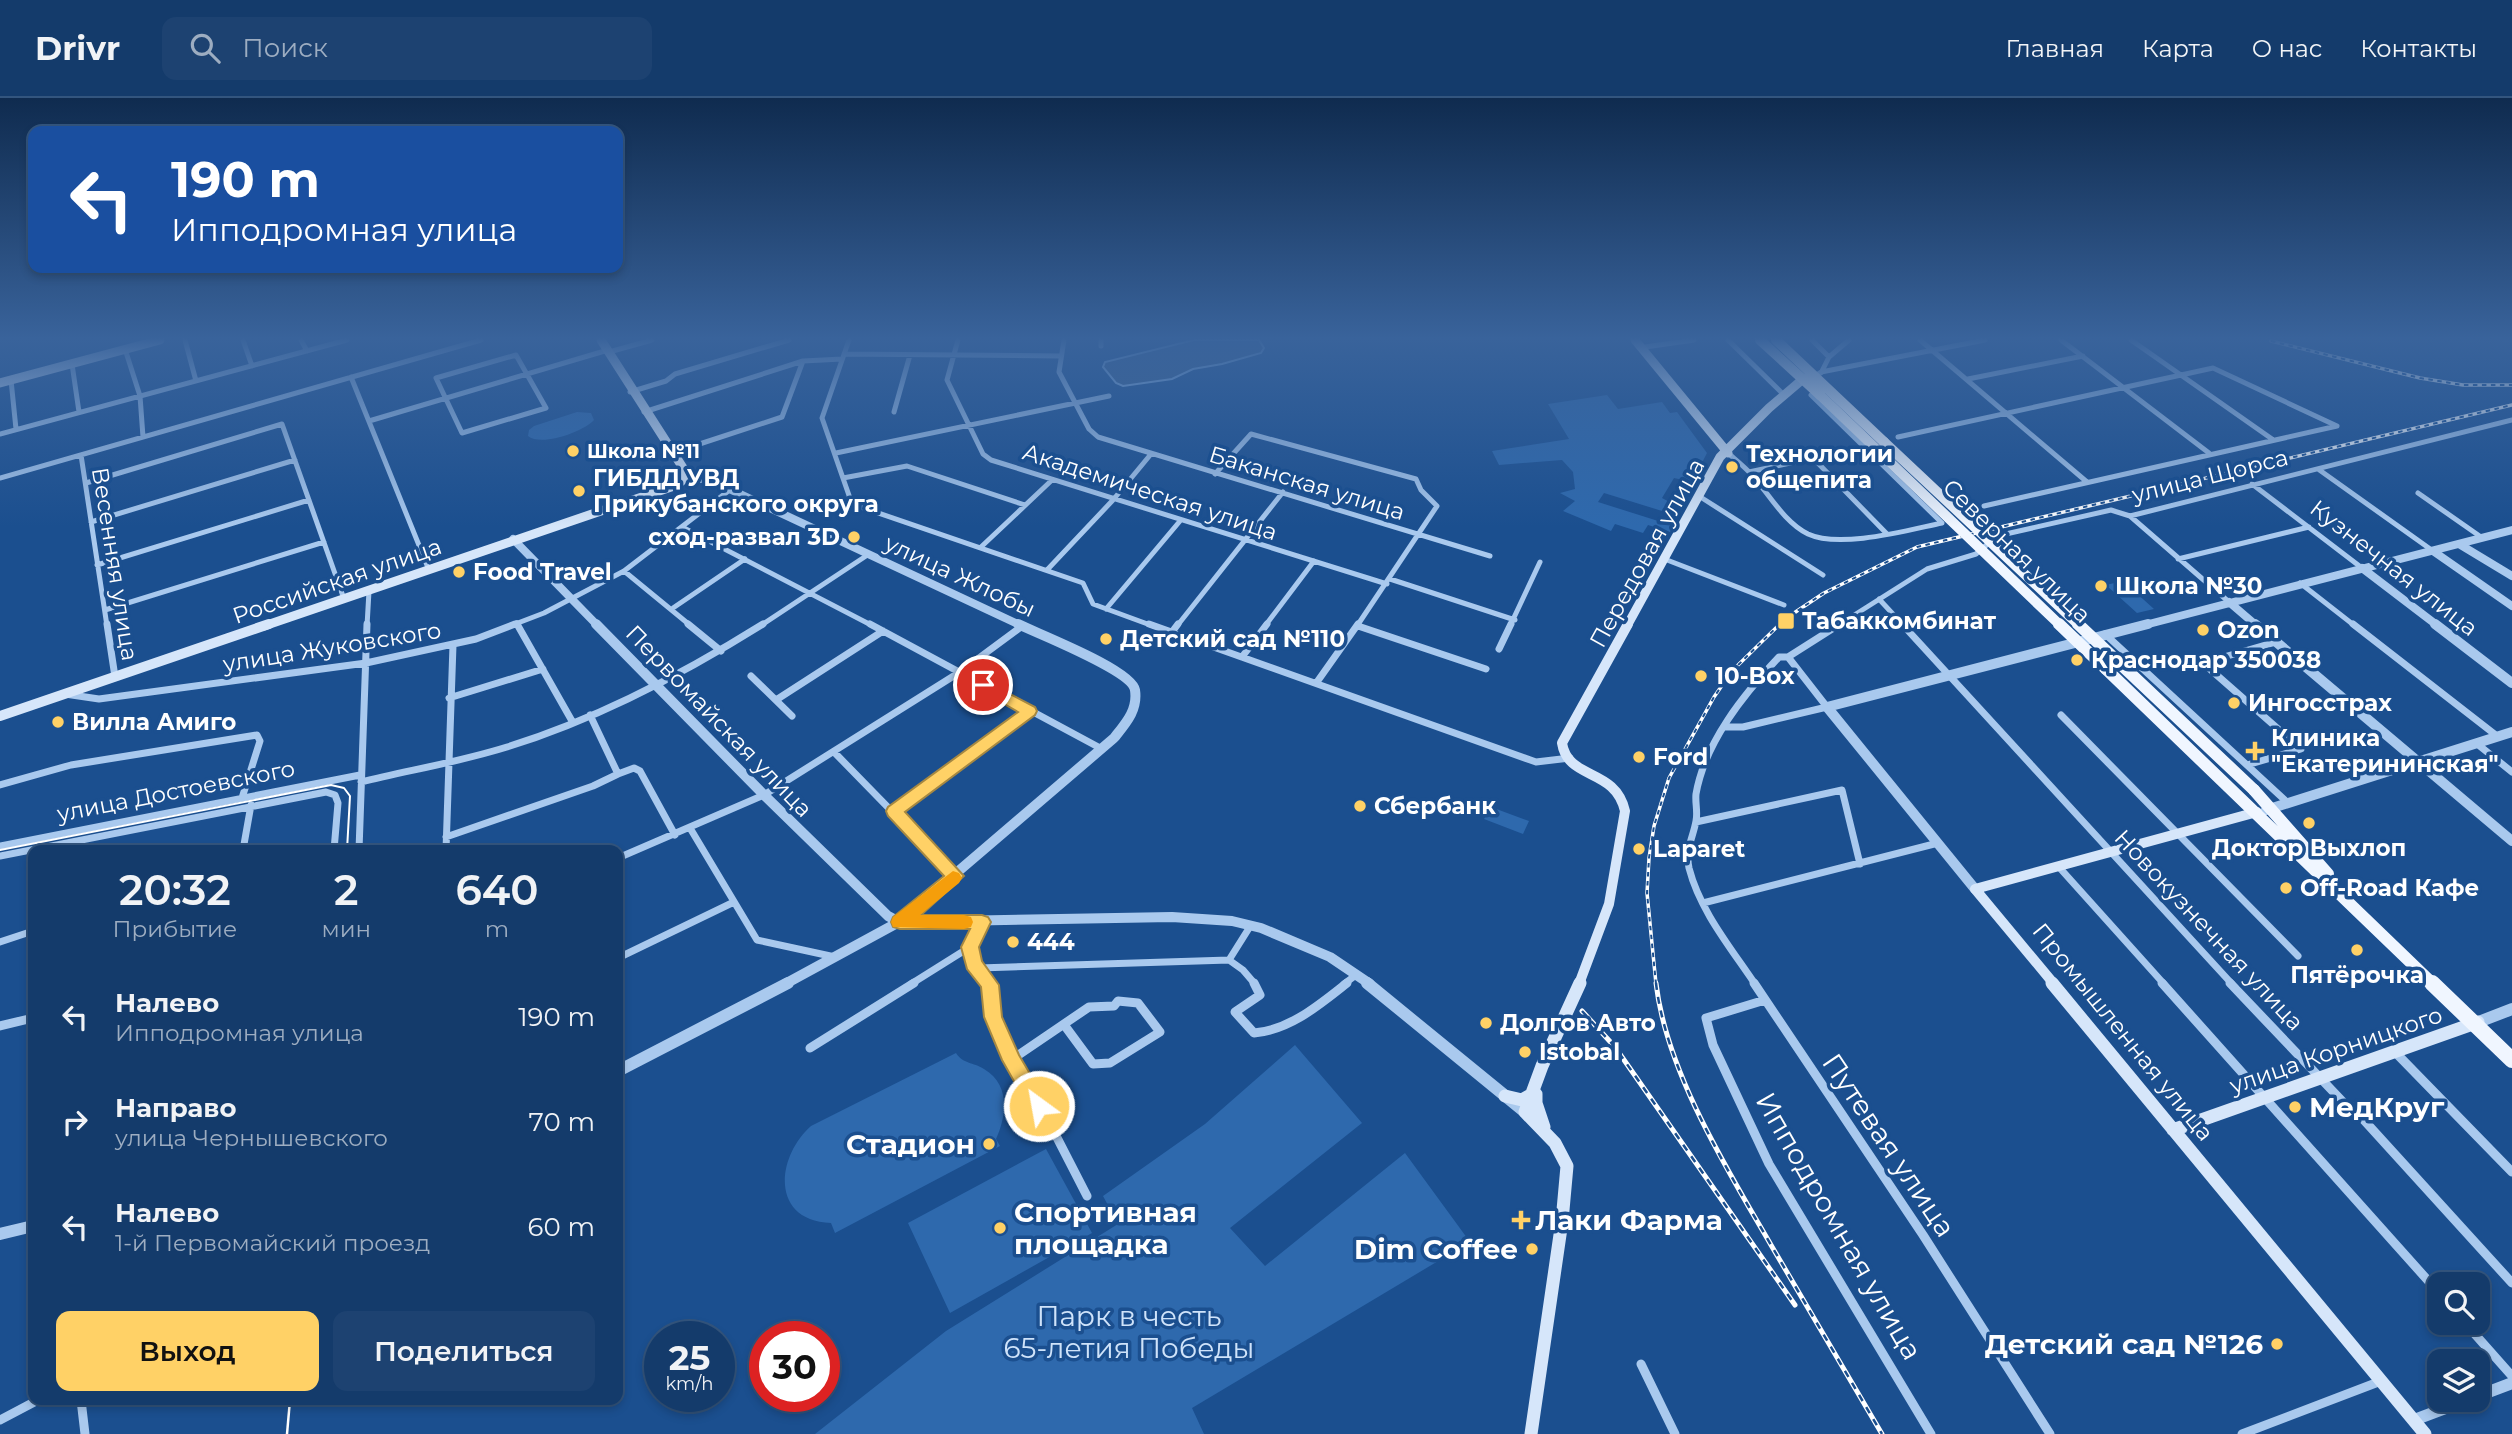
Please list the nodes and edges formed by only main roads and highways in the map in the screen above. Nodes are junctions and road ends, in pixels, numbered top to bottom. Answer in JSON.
{"nodes":[{"id":1,"x":639,"y":402,"type":"edge"},
{"id":2,"x":1691,"y":402,"type":"edge"},
{"id":3,"x":1777,"y":402,"type":"edge"},
{"id":4,"x":1780,"y":402,"type":"edge"},
{"id":5,"x":1830,"y":402,"type":"edge"},
{"id":6,"x":1830,"y":402,"type":"edge"},
{"id":7,"x":1728,"y":447,"type":"junction"},
{"id":8,"x":428,"y":569,"type":"junction"},
{"id":9,"x":343,"y":598,"type":"junction"},
{"id":10,"x":115,"y":675,"type":"junction"},
{"id":11,"x":0,"y":714,"type":"edge"},
{"id":12,"x":1568,"y":758,"type":"junction"},
{"id":13,"x":2257,"y":812,"type":"junction"},
{"id":14,"x":2477,"y":1022,"type":"junction"},
{"id":15,"x":2512,"y":1050,"type":"edge"},
{"id":16,"x":2512,"y":1060,"type":"edge"},
{"id":17,"x":1533,"y":1095,"type":"junction"},
{"id":18,"x":1509,"y":1097,"type":"road end"},
{"id":19,"x":2174,"y":1130,"type":"junction"},
{"id":20,"x":1546,"y":1132,"type":"junction"},
{"id":21,"x":1531,"y":1434,"type":"edge"},
{"id":22,"x":2425,"y":1434,"type":"edge"}],
"edges":[{"from":1,"to":8,"type":"main road","name":"Российская улица"},
{"from":2,"to":7,"type":"main road"},
{"from":3,"to":7,"type":"main road","name":"Передовая улица"},
{"from":4,"to":7,"type":"main road","name":"Передовая улица"},
{"from":5,"to":14,"type":"main road","name":"Северная улица","bridge":true},
{"from":6,"to":13,"type":"main road","name":"Северная улица","bridge":true},
{"from":7,"to":12,"type":"main road","name":"Передовая улица"},
{"from":7,"to":12,"type":"main road","name":"Передовая улица"},
{"from":8,"to":9,"type":"main road","name":"Российская улица"},
{"from":8,"to":9,"type":"main road","name":"Российская улица"},
{"from":9,"to":10,"type":"main road","name":"Российская улица"},
{"from":10,"to":11,"type":"main road","name":"Российская улица"},
{"from":10,"to":11,"type":"main road","name":"Российская улица"},
{"from":12,"to":17,"type":"main road"},
{"from":13,"to":14,"type":"main road","name":"Северная улица"},
{"from":13,"to":19,"type":"main road","name":"Промышленная улица"},
{"from":14,"to":15,"type":"main road","name":"Северная улица"},
{"from":14,"to":16,"type":"main road","name":"Северная улица"},
{"from":14,"to":19,"type":"main road","name":"улица Корницкого"},
{"from":17,"to":18,"type":"main road"},
{"from":17,"to":20,"type":"main road"},
{"from":17,"to":20,"type":"main road"},
{"from":19,"to":22,"type":"main road","name":"Промышленная улица"},
{"from":20,"to":21,"type":"main road"}]}
